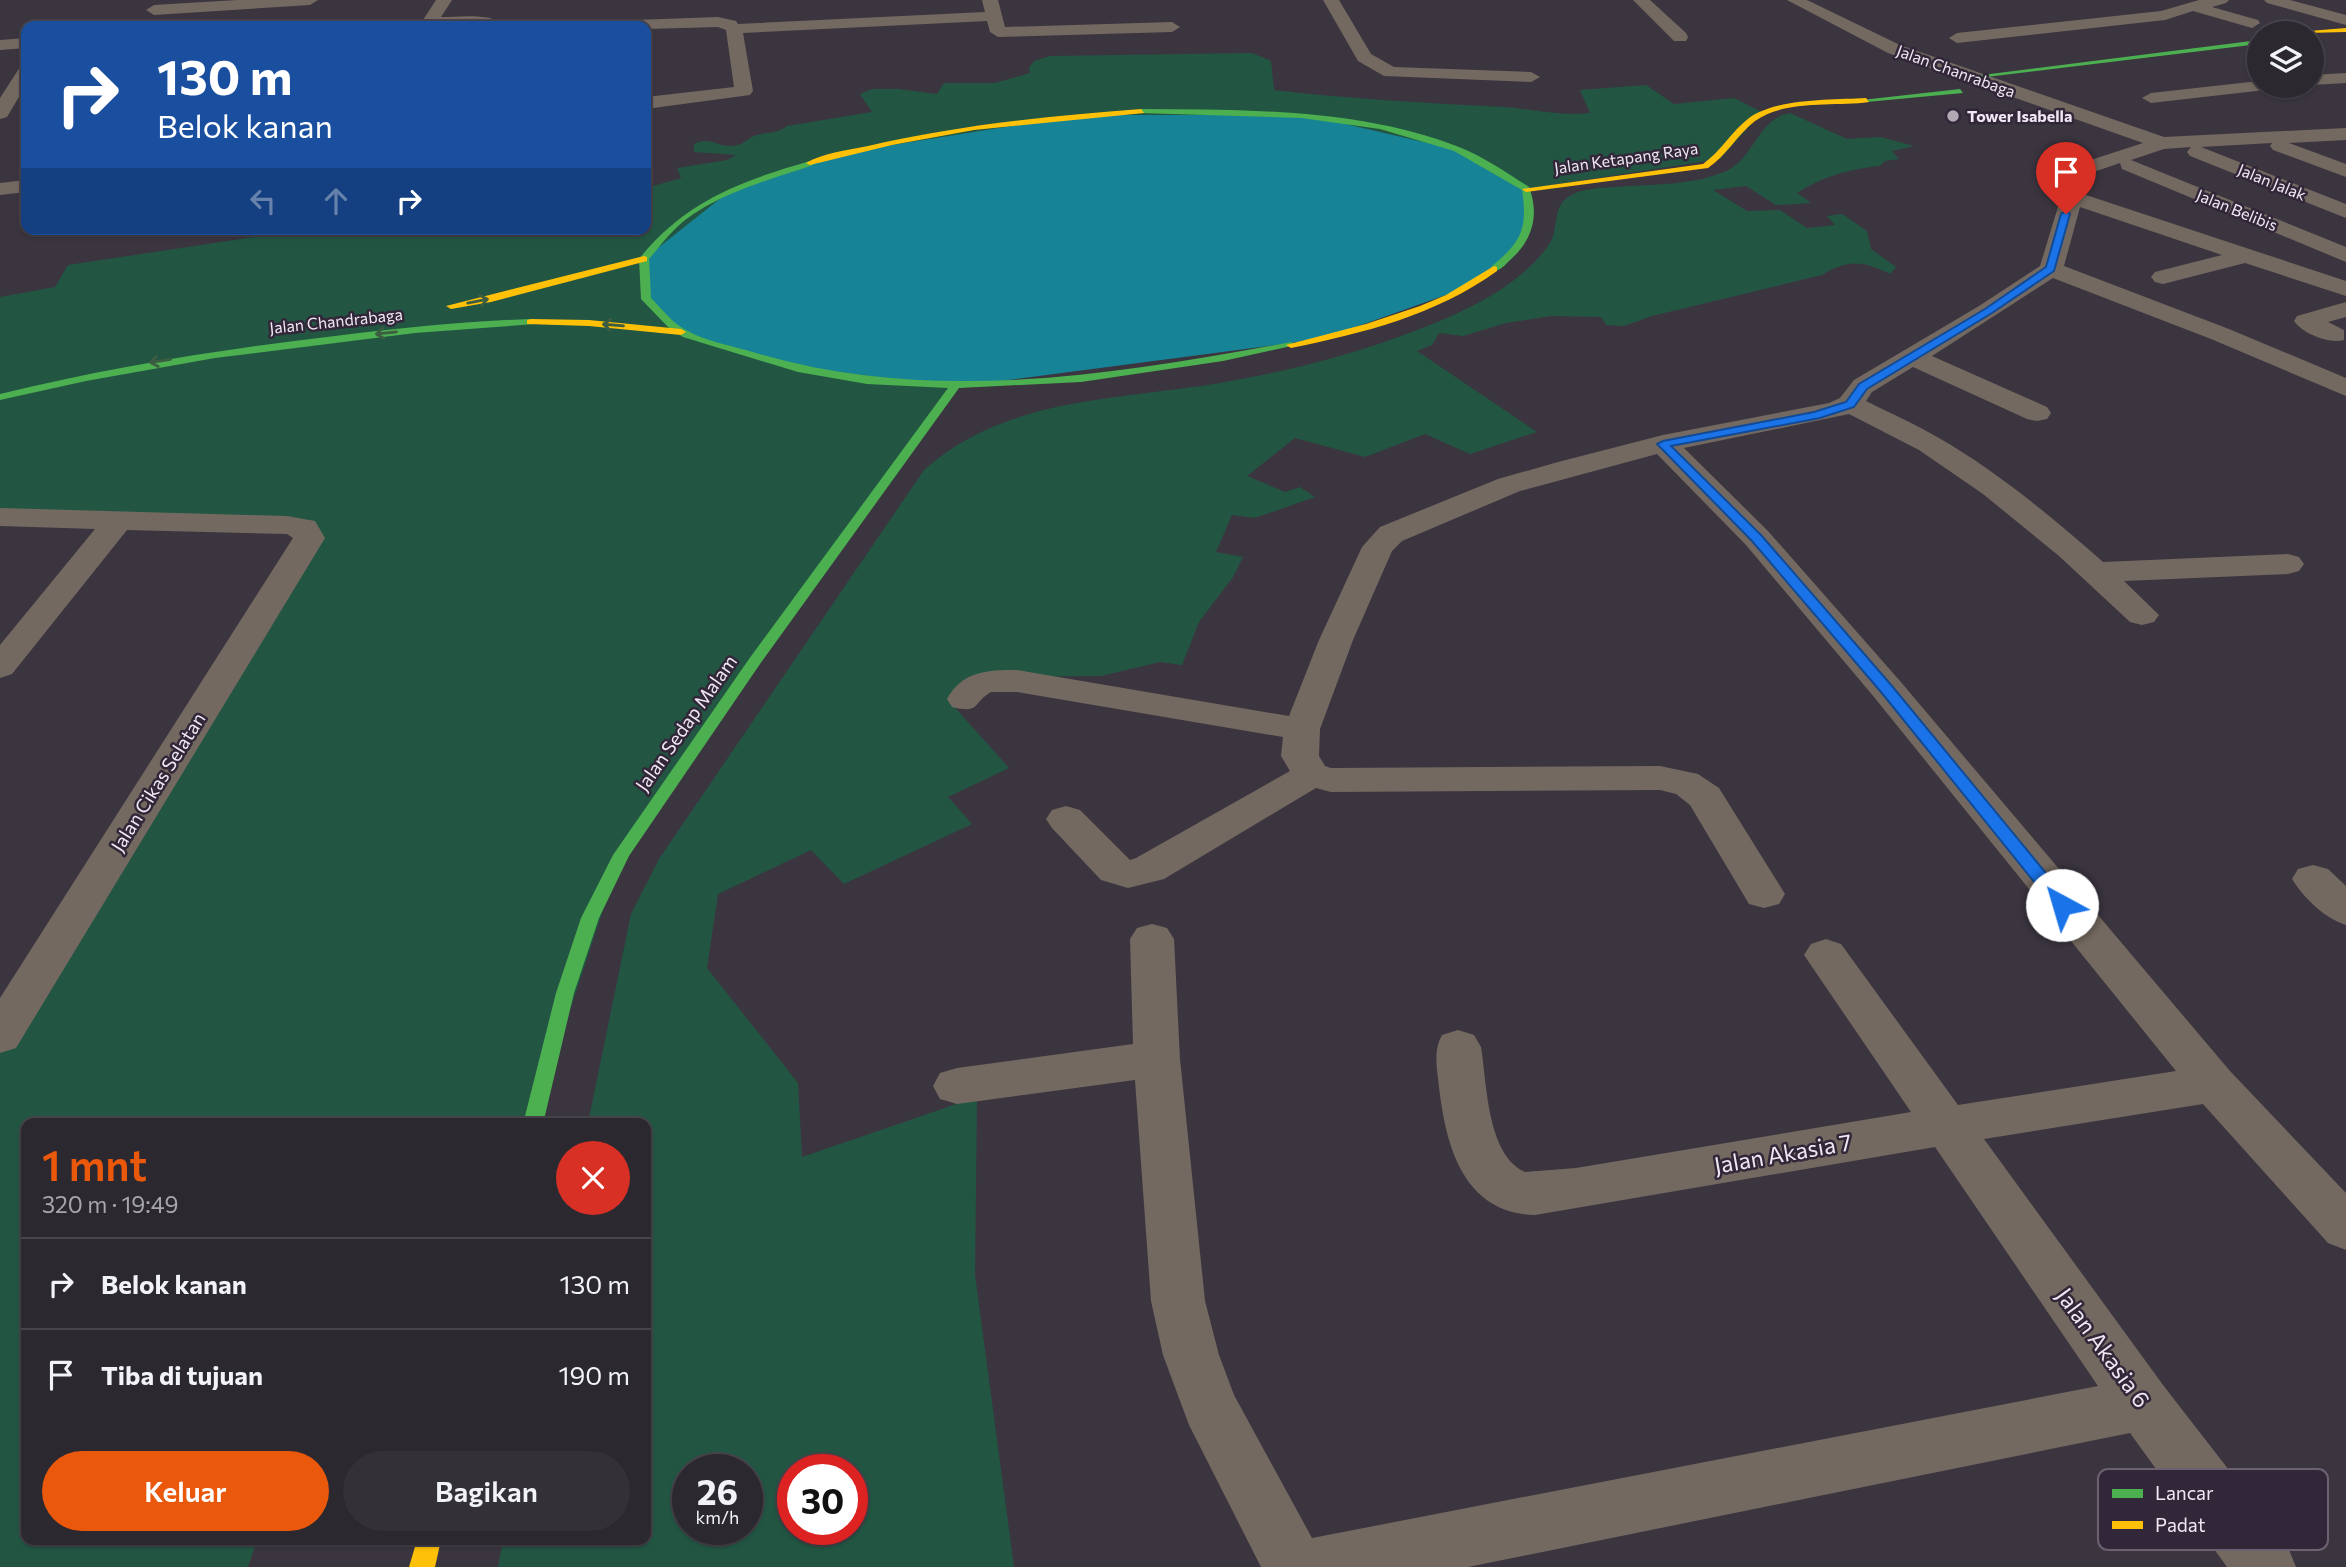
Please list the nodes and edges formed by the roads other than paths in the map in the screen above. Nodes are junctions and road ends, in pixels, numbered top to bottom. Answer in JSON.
{"nodes":[{"id":1,"x":310,"y":0,"type":"edge"},
{"id":2,"x":444,"y":0,"type":"edge"},
{"id":3,"x":1331,"y":0,"type":"edge"},
{"id":4,"x":1641,"y":0,"type":"edge"},
{"id":5,"x":1795,"y":0,"type":"edge"},
{"id":6,"x":2272,"y":0,"type":"edge"},
{"id":7,"x":2295,"y":0,"type":"edge"},
{"id":8,"x":155,"y":5,"type":"edge"},
{"id":9,"x":2218,"y":6,"type":"edge"},
{"id":10,"x":2346,"y":14,"type":"edge"},
{"id":11,"x":2165,"y":15,"type":"junction"},
{"id":12,"x":1147,"y":16,"type":"dead end"},
{"id":13,"x":994,"y":17,"type":"edge"},
{"id":14,"x":2346,"y":20,"type":"edge"},
{"id":15,"x":433,"y":21,"type":"edge"},
{"id":16,"x":2248,"y":21,"type":"edge"},
{"id":17,"x":651,"y":24,"type":"edge"},
{"id":18,"x":1172,"y":27,"type":"dead end"},
{"id":19,"x":734,"y":29,"type":"junction"},
{"id":20,"x":2346,"y":30,"type":"edge"},
{"id":21,"x":2324,"y":34,"type":"edge"},
{"id":22,"x":2324,"y":36,"type":"edge"},
{"id":23,"x":978,"y":37,"type":"dead end"},
{"id":24,"x":1680,"y":37,"type":"dead end"},
{"id":25,"x":2346,"y":37,"type":"edge"},
{"id":26,"x":1957,"y":38,"type":"dead end"},
{"id":27,"x":21,"y":43,"type":"edge"},
{"id":28,"x":0,"y":45,"type":"edge"},
{"id":29,"x":2247,"y":45,"type":"edge"},
{"id":30,"x":1926,"y":49,"type":"dead end"},
{"id":31,"x":1531,"y":78,"type":"dead end"},
{"id":32,"x":2346,"y":78,"type":"edge"},
{"id":33,"x":21,"y":79,"type":"edge"},
{"id":34,"x":2324,"y":79,"type":"edge"},
{"id":35,"x":1966,"y":84,"type":"junction"},
{"id":36,"x":1990,"y":84,"type":"junction"},
{"id":37,"x":2247,"y":87,"type":"edge"},
{"id":38,"x":2151,"y":98,"type":"dead end"},
{"id":39,"x":651,"y":102,"type":"edge"},
{"id":40,"x":2043,"y":103,"type":"junction"},
{"id":41,"x":21,"y":108,"type":"edge"},
{"id":42,"x":1,"y":111,"type":"edge"},
{"id":43,"x":2346,"y":134,"type":"edge"},
{"id":44,"x":2162,"y":143,"type":"junction"},
{"id":45,"x":2280,"y":146,"type":"dead end"},
{"id":46,"x":2197,"y":152,"type":"dead end"},
{"id":47,"x":2129,"y":165,"type":"dead end"},
{"id":48,"x":2346,"y":171,"type":"edge"},
{"id":49,"x":21,"y":187,"type":"edge"},
{"id":50,"x":0,"y":189,"type":"edge"},
{"id":51,"x":1526,"y":189,"type":"junction"},
{"id":52,"x":2072,"y":197,"type":"junction"},
{"id":53,"x":2346,"y":212,"type":"edge"},
{"id":54,"x":2346,"y":254,"type":"edge"},
{"id":55,"x":2244,"y":256,"type":"junction"},
{"id":56,"x":644,"y":258,"type":"junction"},
{"id":57,"x":2050,"y":269,"type":"junction"},
{"id":58,"x":2163,"y":277,"type":"dead end"},
{"id":59,"x":2346,"y":289,"type":"edge"},
{"id":60,"x":430,"y":309,"type":"dead end"},
{"id":61,"x":2346,"y":309,"type":"edge"},
{"id":62,"x":681,"y":332,"type":"junction"},
{"id":63,"x":2335,"y":335,"type":"dead end"},
{"id":64,"x":1911,"y":356,"type":"junction"},
{"id":65,"x":2342,"y":376,"type":"edge"},
{"id":66,"x":954,"y":387,"type":"junction"},
{"id":67,"x":0,"y":397,"type":"edge"},
{"id":68,"x":1850,"y":404,"type":"junction"},
{"id":69,"x":2037,"y":413,"type":"dead end"},
{"id":70,"x":1663,"y":444,"type":"junction"},
{"id":71,"x":0,"y":517,"type":"edge"},
{"id":72,"x":118,"y":520,"type":"junction"},
{"id":73,"x":2288,"y":564,"type":"dead end"},
{"id":74,"x":2096,"y":572,"type":"junction"},
{"id":75,"x":2142,"y":615,"type":"dead end"},
{"id":76,"x":0,"y":667,"type":"edge"},
{"id":77,"x":965,"y":699,"type":"dead end"},
{"id":78,"x":1302,"y":729,"type":"junction"},
{"id":79,"x":1311,"y":775,"type":"junction"},
{"id":80,"x":1066,"y":819,"type":"dead end"},
{"id":81,"x":2313,"y":879,"type":"dead end"},
{"id":82,"x":1764,"y":894,"type":"dead end"},
{"id":83,"x":2346,"y":910,"type":"edge"},
{"id":84,"x":1152,"y":939,"type":"dead end"},
{"id":85,"x":1826,"y":955,"type":"dead end"},
{"id":86,"x":0,"y":1036,"type":"edge"},
{"id":87,"x":1458,"y":1047,"type":"dead end"},
{"id":88,"x":1157,"y":1059,"type":"junction"},
{"id":89,"x":2213,"y":1084,"type":"junction"},
{"id":90,"x":957,"y":1086,"type":"dead end"},
{"id":91,"x":534,"y":1118,"type":"edge"},
{"id":92,"x":1945,"y":1126,"type":"junction"},
{"id":93,"x":2346,"y":1228,"type":"edge"},
{"id":94,"x":2143,"y":1404,"type":"junction"},
{"id":95,"x":2192,"y":1469,"type":"edge"},
{"id":96,"x":428,"y":1545,"type":"edge"},
{"id":97,"x":2252,"y":1550,"type":"edge"},
{"id":98,"x":422,"y":1567,"type":"edge"},
{"id":99,"x":1294,"y":1567,"type":"edge"},
{"id":100,"x":1316,"y":1567,"type":"edge"},
{"id":101,"x":2265,"y":1567,"type":"edge"}],
"edges":[{"from":1,"to":8,"type":"street"},
{"from":2,"to":15,"type":"street"},
{"from":3,"to":31,"type":"street"},
{"from":4,"to":24,"type":"street"},
{"from":5,"to":35,"type":"street","name":"Jalan Chanrabaga"},
{"from":6,"to":14,"type":"street"},
{"from":7,"to":10,"type":"street"},
{"from":9,"to":11,"type":"street"},
{"from":9,"to":11,"type":"street"},
{"from":9,"to":16,"type":"street"},
{"from":11,"to":26,"type":"street"},
{"from":12,"to":13,"type":"street"},
{"from":13,"to":18,"type":"street"},
{"from":13,"to":19,"type":"street"},
{"from":13,"to":23,"type":"street"},
{"from":17,"to":19,"type":"street"},
{"from":19,"to":39,"type":"street"},
{"from":20,"to":21,"type":"street"},
{"from":22,"to":25,"type":"street"},
{"from":27,"to":28,"type":"street"},
{"from":29,"to":36,"type":"street","name":"Jalan Ketapang Raya"},
{"from":30,"to":36,"type":"street"},
{"from":32,"to":34,"type":"street"},
{"from":33,"to":42,"type":"street"},
{"from":35,"to":36,"type":"street","name":"Jalan Ketapang Raya"},
{"from":35,"to":40,"type":"street","name":"Jalan Chanrabaga"},
{"from":35,"to":51,"type":"street","name":"Jalan Ketapang Raya"},
{"from":36,"to":40,"type":"street"},
{"from":37,"to":38,"type":"street"},
{"from":40,"to":44,"type":"street","name":"Jalan Chanrabaga"},
{"from":41,"to":42,"type":"street"},
{"from":43,"to":44,"type":"street"},
{"from":44,"to":52,"type":"street"},
{"from":45,"to":48,"type":"street"},
{"from":46,"to":53,"type":"street","name":"Jalan Jalak"},
{"from":47,"to":54,"type":"street","name":"Jalan Belibis"},
{"from":49,"to":50,"type":"street"},
{"from":51,"to":56,"type":"street"},
{"from":51,"to":66,"type":"street"},
{"from":52,"to":55,"type":"street"},
{"from":52,"to":57,"type":"street"},
{"from":55,"to":58,"type":"street"},
{"from":55,"to":59,"type":"street"},
{"from":60,"to":56,"type":"street","name":"Jalan Chandrabaga","one_way":true},
{"from":56,"to":62,"type":"street"},
{"from":57,"to":64,"type":"street"},
{"from":57,"to":65,"type":"street"},
{"from":61,"to":63,"type":"street"},
{"from":62,"to":66,"type":"street"},
{"from":62,"to":67,"type":"street","name":"Jalan Chandrabaga","one_way":true},
{"from":64,"to":68,"type":"street"},
{"from":64,"to":69,"type":"street"},
{"from":66,"to":91,"type":"street","name":"Jalan Sedap Malam"},
{"from":68,"to":70,"type":"street"},
{"from":68,"to":74,"type":"street"},
{"from":70,"to":78,"type":"street"},
{"from":70,"to":89,"type":"street"},
{"from":71,"to":72,"type":"street"},
{"from":72,"to":76,"type":"street"},
{"from":72,"to":86,"type":"street","name":"Jalan Cikas Selatan"},
{"from":73,"to":74,"type":"street"},
{"from":74,"to":75,"type":"street"},
{"from":77,"to":78,"type":"street"},
{"from":78,"to":79,"type":"street"},
{"from":79,"to":80,"type":"street"},
{"from":79,"to":82,"type":"street"},
{"from":81,"to":83,"type":"street"},
{"from":84,"to":88,"type":"street"},
{"from":85,"to":92,"type":"street","name":"Jalan Akasia 6"},
{"from":87,"to":92,"type":"street","name":"Jalan Akasia 7"},
{"from":88,"to":90,"type":"street"},
{"from":88,"to":99,"type":"street"},
{"from":89,"to":92,"type":"street","name":"Jalan Akasia 7"},
{"from":89,"to":93,"type":"street"},
{"from":92,"to":94,"type":"street","name":"Jalan Akasia 6"},
{"from":94,"to":95,"type":"street","name":"Jalan Akasia 6"},
{"from":94,"to":100,"type":"street"},
{"from":96,"to":98,"type":"street"},
{"from":97,"to":101,"type":"street","name":"Jalan Akasia 6"}]}
